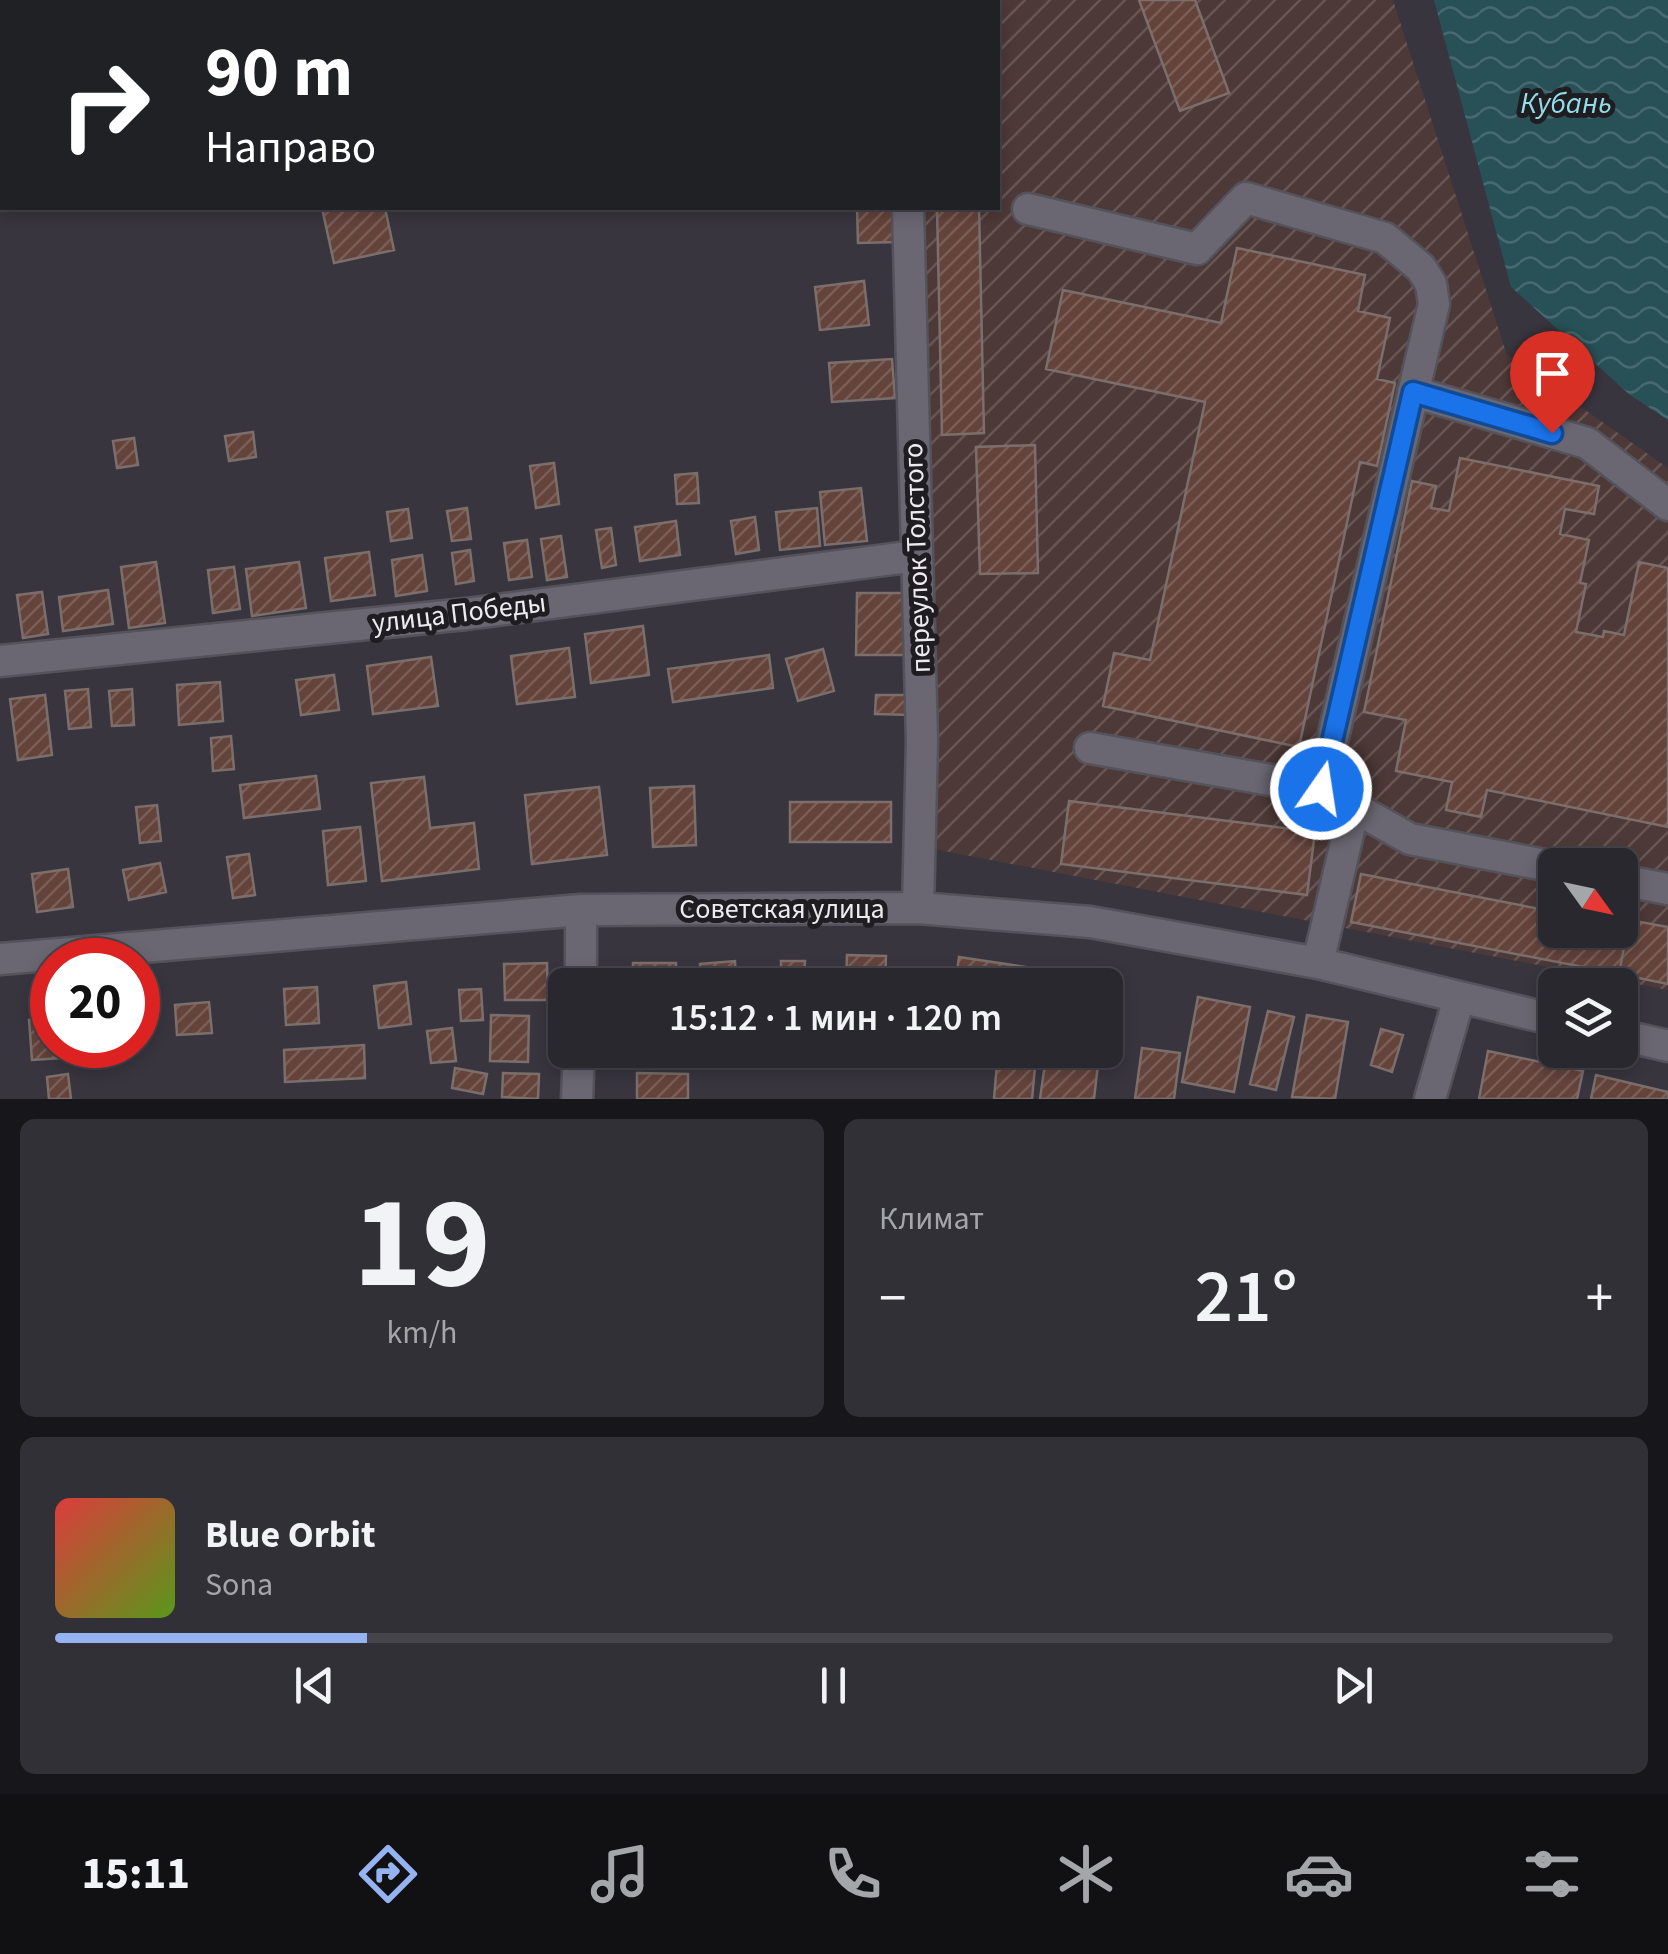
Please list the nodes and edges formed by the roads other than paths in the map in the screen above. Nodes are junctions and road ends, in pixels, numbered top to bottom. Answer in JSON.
{"nodes":[{"id":1,"x":1028,"y":209,"type":"dead end"},
{"id":2,"x":908,"y":210,"type":"edge"},
{"id":3,"x":1413,"y":392,"type":"junction"},
{"id":4,"x":1668,"y":505,"type":"edge"},
{"id":5,"x":916,"y":556,"type":"junction"},
{"id":6,"x":0,"y":661,"type":"edge"},
{"id":7,"x":1090,"y":748,"type":"dead end"},
{"id":8,"x":1321,"y":789,"type":"junction"},
{"id":9,"x":1354,"y":808,"type":"junction"},
{"id":10,"x":1538,"y":864,"type":"edge"},
{"id":11,"x":1638,"y":884,"type":"edge"},
{"id":12,"x":1668,"y":890,"type":"edge"},
{"id":13,"x":918,"y":908,"type":"junction"},
{"id":14,"x":580,"y":910,"type":"junction"},
{"id":15,"x":0,"y":960,"type":"edge"},
{"id":16,"x":1318,"y":963,"type":"junction"},
{"id":17,"x":581,"y":968,"type":"edge"},
{"id":18,"x":1460,"y":998,"type":"junction"},
{"id":19,"x":1538,"y":1016,"type":"edge"},
{"id":20,"x":1638,"y":1039,"type":"edge"},
{"id":21,"x":1668,"y":1046,"type":"edge"},
{"id":22,"x":578,"y":1068,"type":"edge"},
{"id":23,"x":577,"y":1099,"type":"edge"},
{"id":24,"x":1430,"y":1099,"type":"edge"}],
"edges":[{"from":1,"to":3,"type":"street"},
{"from":2,"to":5,"type":"street","name":"переулок Толстого"},
{"from":3,"to":4,"type":"street"},
{"from":3,"to":8,"type":"street"},
{"from":5,"to":6,"type":"street","name":"улица Победы"},
{"from":5,"to":13,"type":"street","name":"переулок Толстого"},
{"from":7,"to":8,"type":"street"},
{"from":8,"to":9,"type":"street"},
{"from":9,"to":10,"type":"street"},
{"from":9,"to":16,"type":"street"},
{"from":11,"to":12,"type":"street"},
{"from":13,"to":14,"type":"street","name":"Советская улица"},
{"from":13,"to":16,"type":"street","name":"Советская улица"},
{"from":14,"to":15,"type":"street","name":"Советская улица"},
{"from":14,"to":17,"type":"street"},
{"from":16,"to":18,"type":"street","name":"Советская улица"},
{"from":18,"to":19,"type":"street","name":"Советская улица"},
{"from":18,"to":24,"type":"street"},
{"from":20,"to":21,"type":"street"},
{"from":22,"to":23,"type":"street"}]}
